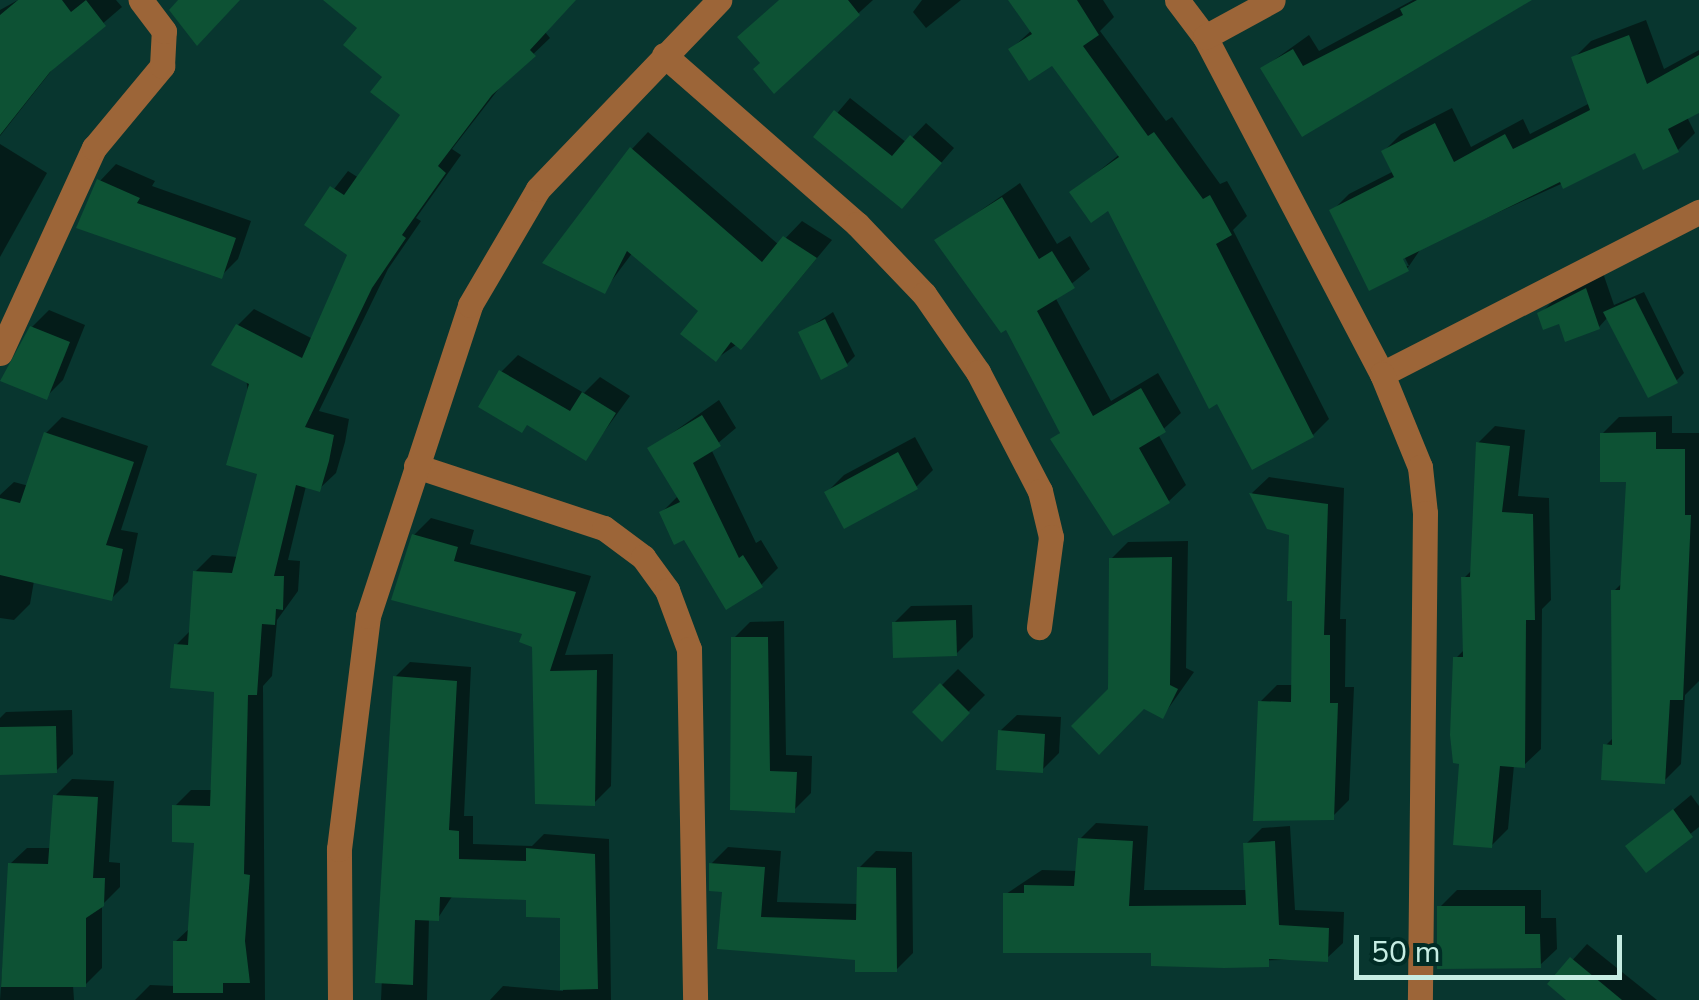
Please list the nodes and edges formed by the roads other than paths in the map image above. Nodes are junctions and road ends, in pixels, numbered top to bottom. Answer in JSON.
{"nodes":[{"id":1,"x":141,"y":0,"type":"edge"},
{"id":2,"x":719,"y":0,"type":"edge"},
{"id":3,"x":1177,"y":0,"type":"edge"},
{"id":4,"x":1273,"y":0,"type":"edge"},
{"id":5,"x":1205,"y":37,"type":"junction"},
{"id":6,"x":664,"y":55,"type":"junction"},
{"id":7,"x":1699,"y":212,"type":"edge"},
{"id":8,"x":0,"y":353,"type":"edge"},
{"id":9,"x":1382,"y":374,"type":"junction"},
{"id":10,"x":416,"y":466,"type":"junction"},
{"id":11,"x":1040,"y":626,"type":"dead end"},
{"id":12,"x":340,"y":1000,"type":"edge"},
{"id":13,"x":695,"y":1000,"type":"edge"},
{"id":14,"x":1420,"y":1000,"type":"edge"}],
"edges":[{"from":1,"to":8,"type":"street"},
{"from":2,"to":6,"type":"street"},
{"from":3,"to":5,"type":"street"},
{"from":4,"to":5,"type":"street"},
{"from":5,"to":9,"type":"street"},
{"from":6,"to":10,"type":"street"},
{"from":6,"to":11,"type":"street"},
{"from":7,"to":9,"type":"street"},
{"from":9,"to":14,"type":"street"},
{"from":10,"to":12,"type":"street"},
{"from":10,"to":13,"type":"street"}]}
